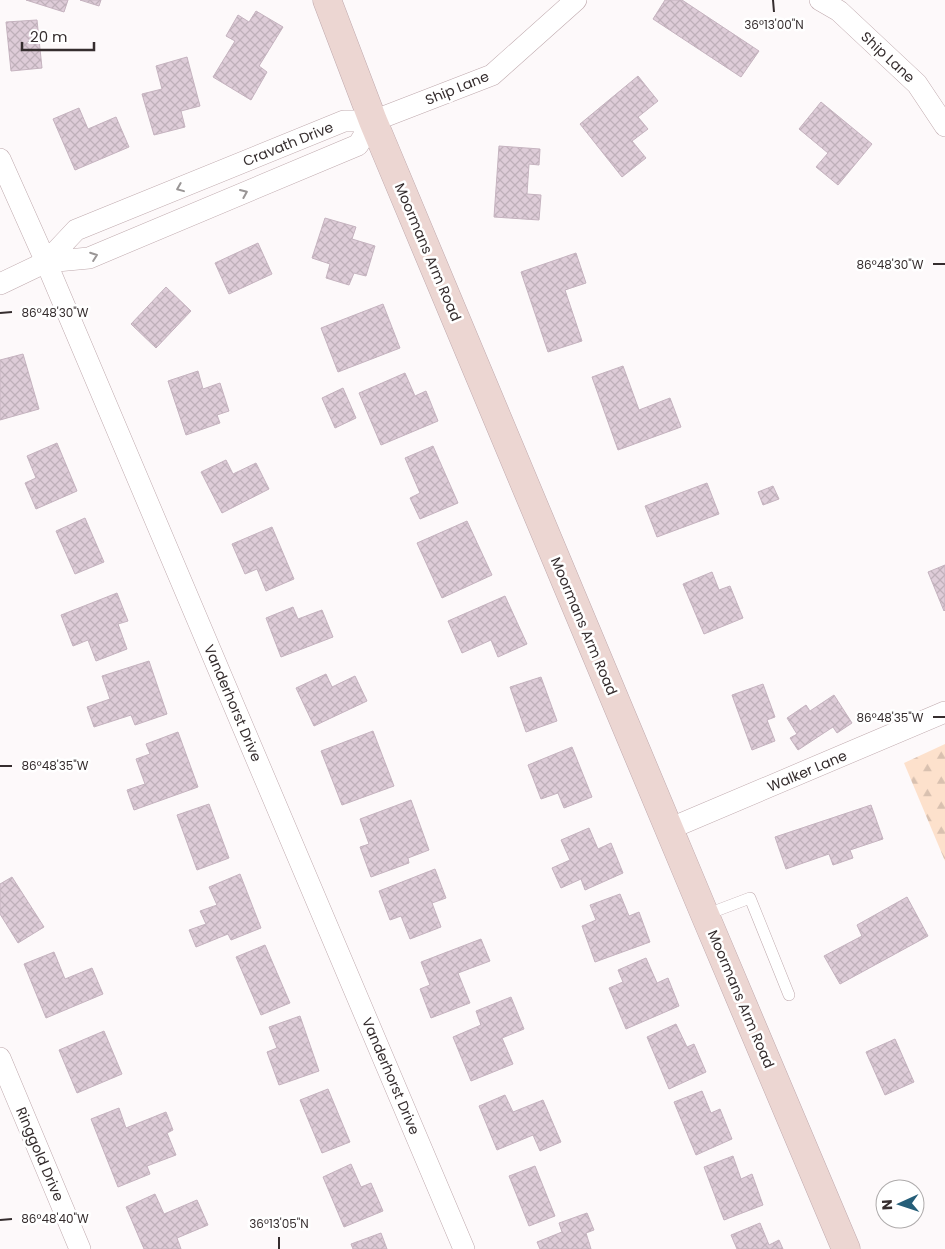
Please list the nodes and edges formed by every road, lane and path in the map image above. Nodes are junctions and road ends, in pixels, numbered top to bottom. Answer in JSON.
{"nodes":[{"id":1,"x":327,"y":0,"type":"edge"},
{"id":2,"x":576,"y":0,"type":"edge"},
{"id":3,"x":820,"y":0,"type":"edge"},
{"id":4,"x":373,"y":121,"type":"junction"},
{"id":5,"x":945,"y":126,"type":"edge"},
{"id":6,"x":0,"y":158,"type":"edge"},
{"id":7,"x":46,"y":262,"type":"junction"},
{"id":8,"x":0,"y":284,"type":"edge"},
{"id":9,"x":945,"y":712,"type":"edge"},
{"id":10,"x":670,"y":829,"type":"junction"},
{"id":11,"x":705,"y":915,"type":"junction"},
{"id":12,"x":789,"y":994,"type":"dead end"},
{"id":13,"x":0,"y":1058,"type":"edge"},
{"id":14,"x":80,"y":1249,"type":"edge"},
{"id":15,"x":464,"y":1249,"type":"edge"},
{"id":16,"x":846,"y":1249,"type":"edge"}],
"edges":[{"from":1,"to":4,"type":"street","name":"Moormans Arm Road"},
{"from":2,"to":4,"type":"street","name":"Ship Lane"},
{"from":3,"to":5,"type":"street","name":"Ship Lane"},
{"from":4,"to":7,"type":"street","name":"Cravath Drive","one_way":true},
{"from":7,"to":4,"type":"street","name":"Cravath Drive","one_way":true},
{"from":4,"to":10,"type":"street","name":"Moormans Arm Road"},
{"from":6,"to":7,"type":"street","name":"Vanderhorst Drive"},
{"from":7,"to":8,"type":"street","name":"Cravath Drive"},
{"from":7,"to":15,"type":"street","name":"Vanderhorst Drive"},
{"from":9,"to":10,"type":"street","name":"Walker Lane"},
{"from":10,"to":11,"type":"street","name":"Moormans Arm Road"},
{"from":11,"to":12,"type":"lane"},
{"from":11,"to":16,"type":"street","name":"Moormans Arm Road"},
{"from":13,"to":14,"type":"street","name":"Ringgold Drive"}]}
